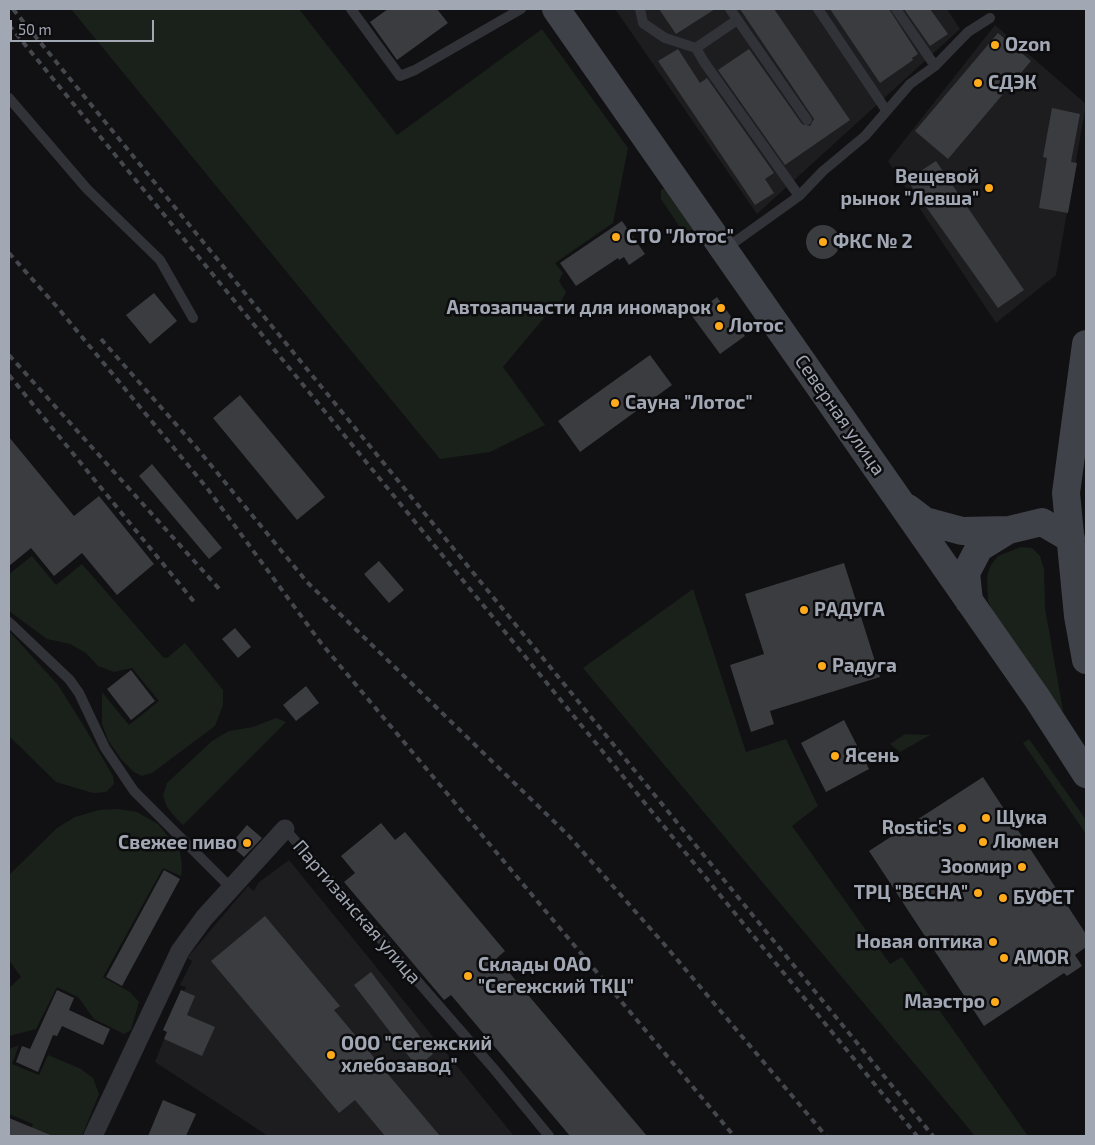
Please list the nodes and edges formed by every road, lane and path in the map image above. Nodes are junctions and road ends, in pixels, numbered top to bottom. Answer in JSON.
{"nodes":[{"id":1,"x":351,"y":9,"type":"edge"},
{"id":2,"x":521,"y":9,"type":"edge"},
{"id":3,"x":556,"y":9,"type":"edge"},
{"id":4,"x":640,"y":9,"type":"edge"},
{"id":5,"x":730,"y":9,"type":"edge"},
{"id":6,"x":818,"y":9,"type":"edge"},
{"id":7,"x":896,"y":9,"type":"edge"},
{"id":8,"x":990,"y":18,"type":"dead end"},
{"id":9,"x":737,"y":20,"type":"junction"},
{"id":10,"x":696,"y":48,"type":"junction"},
{"id":11,"x":935,"y":66,"type":"junction"},
{"id":12,"x":9,"y":98,"type":"edge"},
{"id":13,"x":886,"y":110,"type":"junction"},
{"id":14,"x":807,"y":120,"type":"dead end"},
{"id":15,"x":799,"y":196,"type":"junction"},
{"id":16,"x":724,"y":250,"type":"junction"},
{"id":17,"x":193,"y":318,"type":"dead end"},
{"id":18,"x":1086,"y":344,"type":"edge"},
{"id":19,"x":1066,"y":493,"type":"junction"},
{"id":20,"x":900,"y":502,"type":"junction"},
{"id":21,"x":1009,"y":530,"type":"junction"},
{"id":22,"x":1075,"y":537,"type":"junction"},
{"id":23,"x":969,"y":601,"type":"junction"},
{"id":24,"x":9,"y":622,"type":"edge"},
{"id":25,"x":1086,"y":660,"type":"edge"},
{"id":26,"x":1086,"y":774,"type":"edge"},
{"id":27,"x":285,"y":829,"type":"joint"},
{"id":28,"x":231,"y":888,"type":"junction"},
{"id":29,"x":93,"y":1136,"type":"edge"},
{"id":30,"x":549,"y":1136,"type":"edge"}],
"edges":[{"from":1,"to":2,"type":"lane"},
{"from":3,"to":16,"type":"street","name":"Северная улица"},
{"from":4,"to":10,"type":"lane"},
{"from":5,"to":9,"type":"lane"},
{"from":6,"to":13,"type":"lane"},
{"from":7,"to":11,"type":"lane"},
{"from":8,"to":11,"type":"lane"},
{"from":9,"to":10,"type":"lane"},
{"from":9,"to":14,"type":"lane"},
{"from":10,"to":15,"type":"lane"},
{"from":11,"to":13,"type":"lane"},
{"from":12,"to":17,"type":"lane"},
{"from":13,"to":15,"type":"lane"},
{"from":15,"to":16,"type":"lane"},
{"from":16,"to":20,"type":"street","name":"Северная улица"},
{"from":18,"to":19,"type":"street"},
{"from":19,"to":21,"type":"street"},
{"from":19,"to":22,"type":"street"},
{"from":20,"to":21,"type":"street"},
{"from":20,"to":23,"type":"street","name":"Северная улица"},
{"from":21,"to":22,"type":"street"},
{"from":21,"to":23,"type":"street"},
{"from":22,"to":25,"type":"street"},
{"from":23,"to":26,"type":"street","name":"Северная улица"},
{"from":24,"to":28,"type":"lane"},
{"from":27,"to":28,"type":"street","name":"Партизанская улица"},
{"from":27,"to":30,"type":"lane","name":"Партизанская улица"},
{"from":28,"to":29,"type":"street","name":"Партизанская улица"}]}
